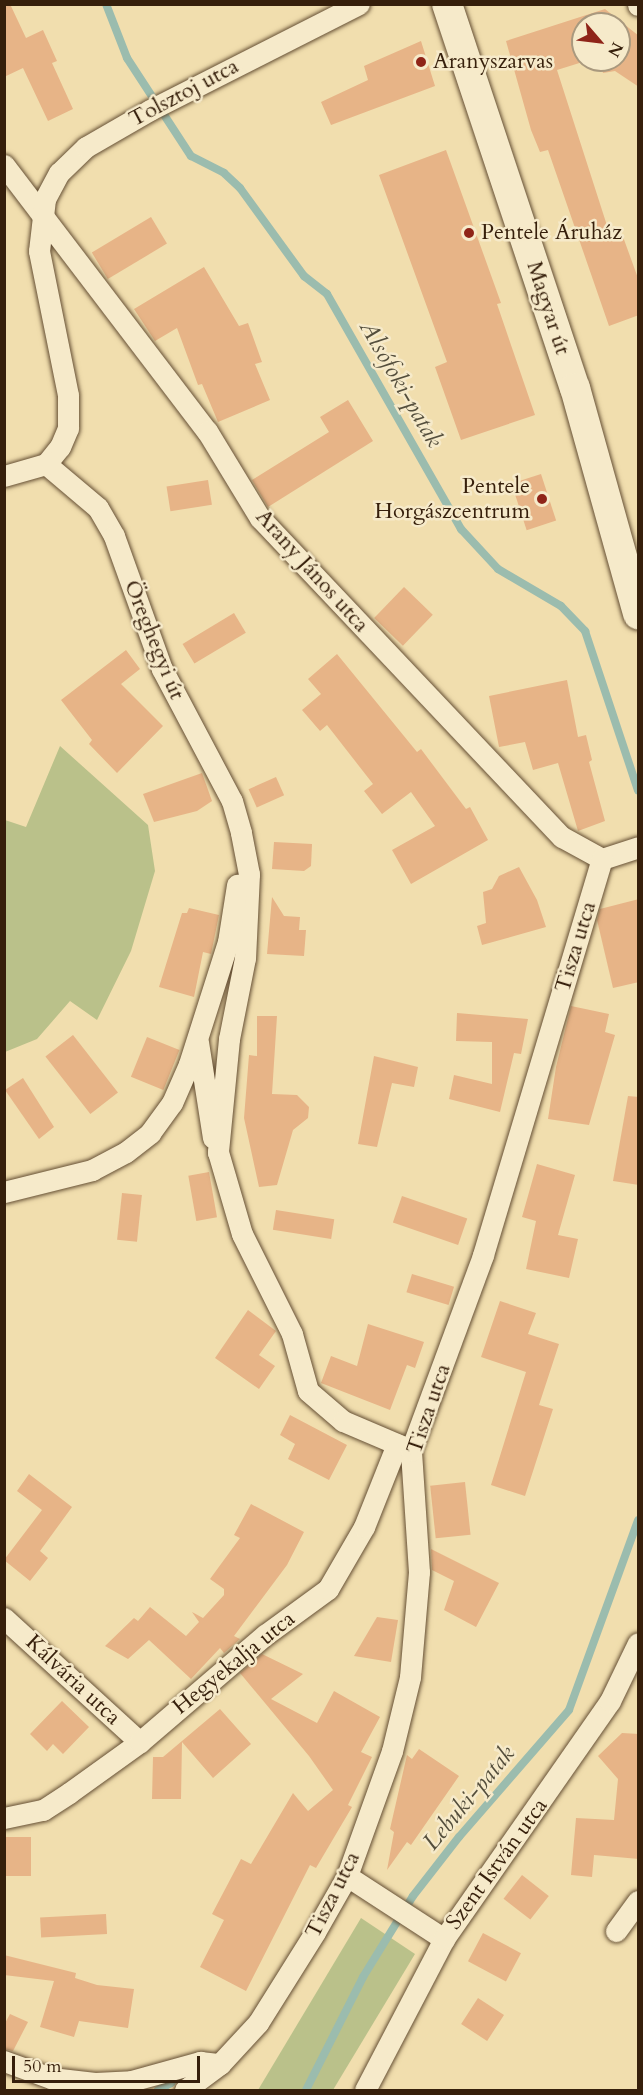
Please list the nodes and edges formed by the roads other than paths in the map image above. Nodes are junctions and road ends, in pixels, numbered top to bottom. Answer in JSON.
{"nodes":[{"id":1,"x":359,"y":4,"type":"edge"},
{"id":2,"x":447,"y":4,"type":"edge"},
{"id":3,"x":4,"y":165,"type":"edge"},
{"id":4,"x":41,"y":216,"type":"junction"},
{"id":5,"x":46,"y":464,"type":"junction"},
{"id":6,"x":4,"y":476,"type":"edge"},
{"id":7,"x":639,"y":614,"type":"edge"},
{"id":8,"x":241,"y":833,"type":"junction"},
{"id":9,"x":638,"y":847,"type":"edge"},
{"id":10,"x":602,"y":859,"type":"junction"},
{"id":11,"x":197,"y":1037,"type":"junction"},
{"id":12,"x":218,"y":1152,"type":"junction"},
{"id":13,"x":4,"y":1192,"type":"edge"},
{"id":14,"x":404,"y":1447,"type":"junction"},
{"id":15,"x":4,"y":1618,"type":"edge"},
{"id":16,"x":639,"y":1643,"type":"edge"},
{"id":17,"x":140,"y":1742,"type":"junction"},
{"id":18,"x":4,"y":1818,"type":"edge"},
{"id":19,"x":347,"y":1876,"type":"junction"},
{"id":20,"x":639,"y":1900,"type":"edge"},
{"id":21,"x":616,"y":1931,"type":"dead end"},
{"id":22,"x":444,"y":1939,"type":"junction"},
{"id":23,"x":228,"y":2057,"type":"junction"},
{"id":24,"x":4,"y":2061,"type":"edge"},
{"id":25,"x":184,"y":2091,"type":"edge"},
{"id":26,"x":365,"y":2091,"type":"edge"}],
"edges":[{"from":1,"to":4,"type":"street","name":"Tolsztoj utca"},
{"from":2,"to":7,"type":"street","name":"Magyar út"},
{"from":3,"to":4,"type":"street","name":"Arany János utca"},
{"from":4,"to":5,"type":"street"},
{"from":4,"to":10,"type":"street","name":"Arany János utca"},
{"from":5,"to":6,"type":"street"},
{"from":5,"to":8,"type":"street","name":"Öreghegyi út"},
{"from":8,"to":11,"type":"street","name":"Öreghegyi út"},
{"from":8,"to":12,"type":"street","name":"Öreghegyi út"},
{"from":9,"to":10,"type":"street"},
{"from":10,"to":14,"type":"street","name":"Tisza utca"},
{"from":11,"to":12,"type":"street","name":"Öreghegyi út"},
{"from":11,"to":13,"type":"street","name":"Öreghegyi út"},
{"from":12,"to":14,"type":"street"},
{"from":14,"to":17,"type":"street","name":"Hegyekalja utca"},
{"from":14,"to":19,"type":"street","name":"Tisza utca"},
{"from":15,"to":17,"type":"street","name":"Kálvária utca"},
{"from":16,"to":22,"type":"street","name":"Szent István utca"},
{"from":17,"to":18,"type":"street","name":"Hegyekalja utca"},
{"from":19,"to":22,"type":"street"},
{"from":19,"to":23,"type":"street","name":"Tisza utca"},
{"from":20,"to":21,"type":"street"},
{"from":22,"to":26,"type":"street","name":"Szent István utca"},
{"from":23,"to":24,"type":"street"},
{"from":23,"to":25,"type":"street","name":"Tisza utca"}]}
